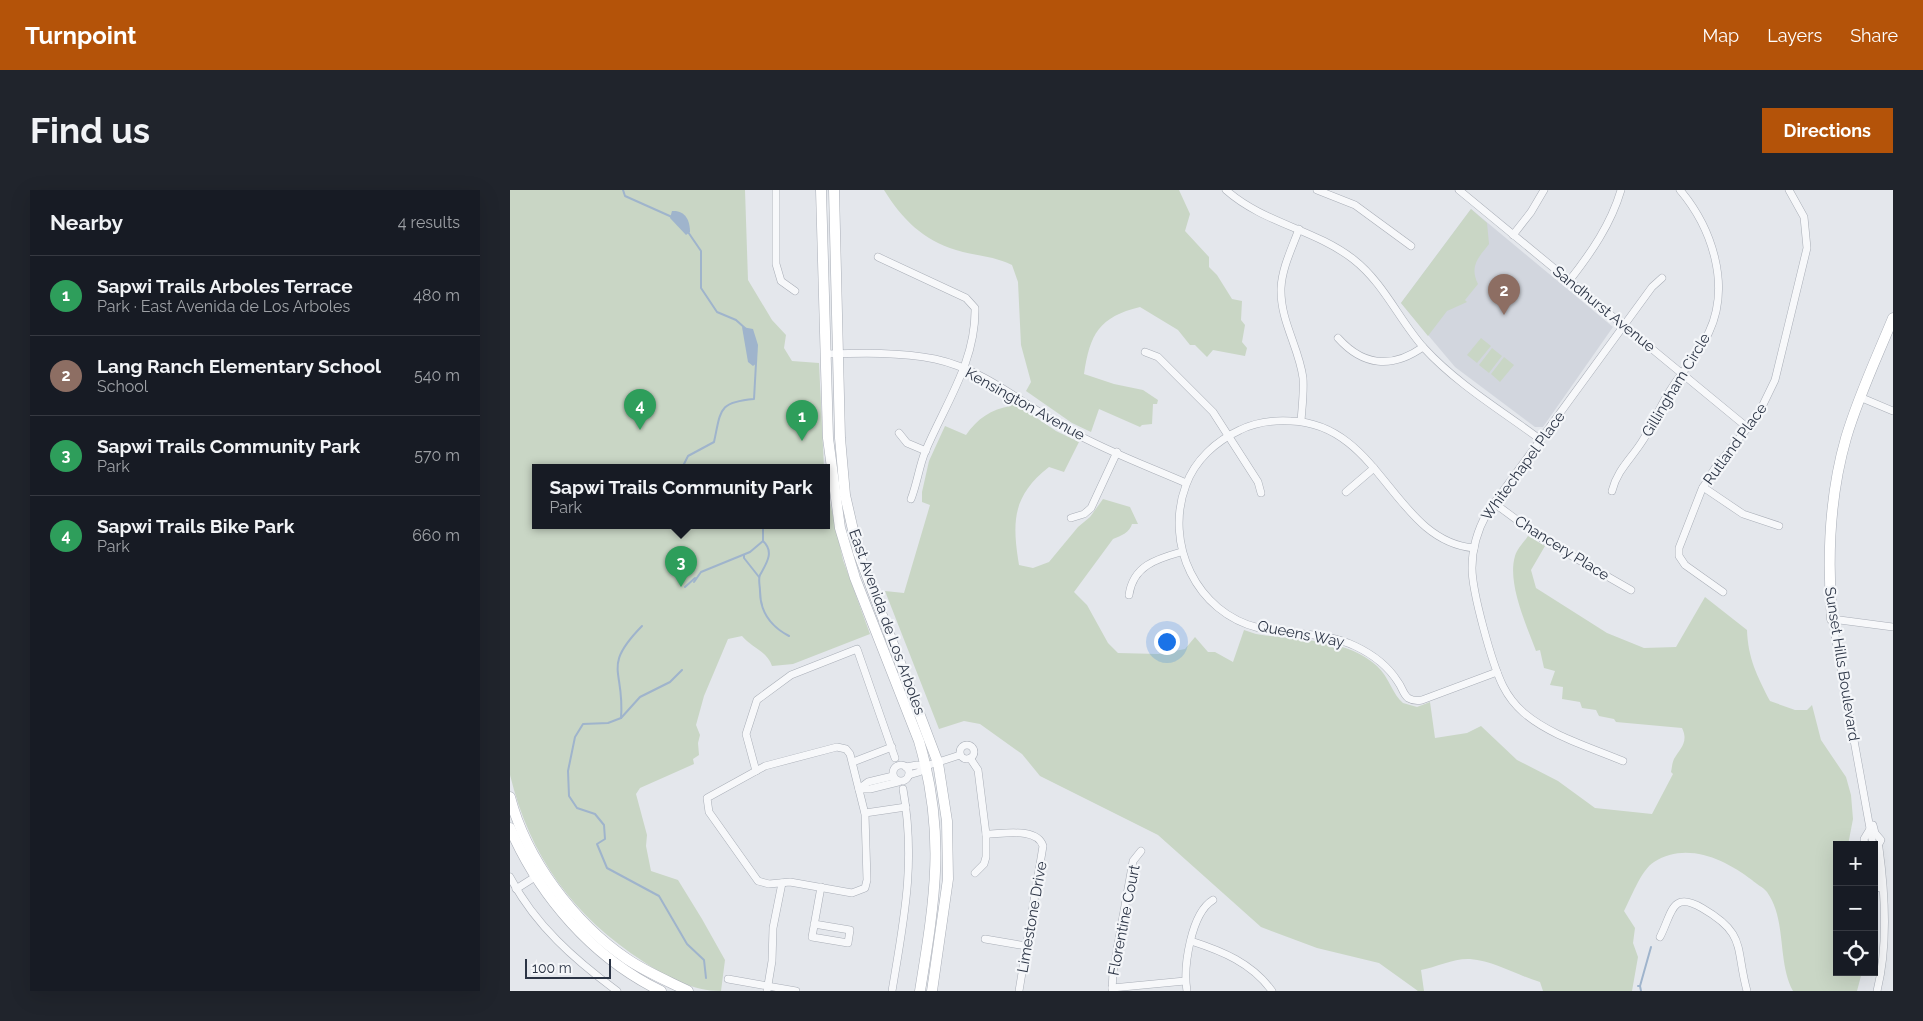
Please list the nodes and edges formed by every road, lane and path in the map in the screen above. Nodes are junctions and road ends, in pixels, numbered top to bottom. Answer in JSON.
{"nodes":[{"id":1,"x":776,"y":190,"type":"edge"},
{"id":2,"x":821,"y":190,"type":"edge"},
{"id":3,"x":834,"y":190,"type":"edge"},
{"id":4,"x":1226,"y":190,"type":"edge"},
{"id":5,"x":1317,"y":190,"type":"edge"},
{"id":6,"x":1459,"y":190,"type":"edge"},
{"id":7,"x":1544,"y":190,"type":"edge"},
{"id":8,"x":1621,"y":190,"type":"edge"},
{"id":9,"x":1680,"y":190,"type":"edge"},
{"id":10,"x":1789,"y":190,"type":"edge"},
{"id":11,"x":1299,"y":229,"type":"junction"},
{"id":12,"x":1512,"y":235,"type":"junction"},
{"id":13,"x":1410,"y":246,"type":"dead end"},
{"id":14,"x":878,"y":257,"type":"dead end"},
{"id":15,"x":1662,"y":278,"type":"dead end"},
{"id":16,"x":1569,"y":280,"type":"junction"},
{"id":17,"x":795,"y":290,"type":"dead end"},
{"id":18,"x":1893,"y":318,"type":"edge"},
{"id":19,"x":1624,"y":325,"type":"junction"},
{"id":20,"x":1338,"y":338,"type":"dead end"},
{"id":21,"x":1423,"y":347,"type":"junction"},
{"id":22,"x":1145,"y":352,"type":"dead end"},
{"id":23,"x":826,"y":354,"type":"junction"},
{"id":24,"x":838,"y":354,"type":"junction"},
{"id":25,"x":964,"y":369,"type":"junction"},
{"id":26,"x":1683,"y":373,"type":"junction"},
{"id":27,"x":1862,"y":398,"type":"junction"},
{"id":28,"x":1893,"y":411,"type":"edge"},
{"id":29,"x":1300,"y":421,"type":"junction"},
{"id":30,"x":1748,"y":428,"type":"junction"},
{"id":31,"x":899,"y":433,"type":"dead end"},
{"id":32,"x":1228,"y":436,"type":"junction"},
{"id":33,"x":1541,"y":440,"type":"junction"},
{"id":34,"x":926,"y":451,"type":"junction"},
{"id":35,"x":1117,"y":452,"type":"junction"},
{"id":36,"x":1374,"y":468,"type":"junction"},
{"id":37,"x":1186,"y":483,"type":"junction"},
{"id":38,"x":1703,"y":487,"type":"junction"},
{"id":39,"x":1612,"y":491,"type":"dead end"},
{"id":40,"x":1346,"y":492,"type":"dead end"},
{"id":41,"x":1261,"y":493,"type":"dead end"},
{"id":42,"x":911,"y":499,"type":"dead end"},
{"id":43,"x":1494,"y":503,"type":"junction"},
{"id":44,"x":1071,"y":518,"type":"dead end"},
{"id":45,"x":1779,"y":526,"type":"dead end"},
{"id":46,"x":1474,"y":548,"type":"junction"},
{"id":47,"x":1181,"y":552,"type":"junction"},
{"id":48,"x":1631,"y":590,"type":"dead end"},
{"id":49,"x":1723,"y":592,"type":"dead end"},
{"id":50,"x":1129,"y":595,"type":"dead end"},
{"id":51,"x":1832,"y":619,"type":"junction"},
{"id":52,"x":1893,"y":627,"type":"edge"},
{"id":53,"x":1497,"y":672,"type":"junction"},
{"id":54,"x":892,"y":747,"type":"junction"},
{"id":55,"x":960,"y":755,"type":"junction"},
{"id":56,"x":972,"y":756,"type":"junction"},
{"id":57,"x":895,"y":758,"type":"dead end"},
{"id":58,"x":1623,"y":760,"type":"dead end"},
{"id":59,"x":853,"y":762,"type":"junction"},
{"id":60,"x":938,"y":763,"type":"junction"},
{"id":61,"x":926,"y":766,"type":"junction"},
{"id":62,"x":906,"y":767,"type":"junction"},
{"id":63,"x":756,"y":771,"type":"junction"},
{"id":64,"x":909,"y":775,"type":"junction"},
{"id":65,"x":896,"y":779,"type":"junction"},
{"id":66,"x":859,"y":789,"type":"junction"},
{"id":67,"x":903,"y":789,"type":"dead end"},
{"id":68,"x":510,"y":797,"type":"edge"},
{"id":69,"x":906,"y":807,"type":"junction"},
{"id":70,"x":1866,"y":809,"type":"junction"},
{"id":71,"x":865,"y":813,"type":"junction"},
{"id":72,"x":510,"y":828,"type":"edge"},
{"id":73,"x":1870,"y":829,"type":"junction"},
{"id":74,"x":986,"y":834,"type":"junction"},
{"id":75,"x":1864,"y":841,"type":"edge"},
{"id":76,"x":1873,"y":841,"type":"edge"},
{"id":77,"x":1878,"y":844,"type":"edge"},
{"id":78,"x":1141,"y":851,"type":"dead end"},
{"id":79,"x":975,"y":873,"type":"dead end"},
{"id":80,"x":1878,"y":873,"type":"edge"},
{"id":81,"x":510,"y":877,"type":"edge"},
{"id":82,"x":534,"y":877,"type":"junction"},
{"id":83,"x":782,"y":883,"type":"junction"},
{"id":84,"x":821,"y":887,"type":"junction"},
{"id":85,"x":516,"y":889,"type":"junction"},
{"id":86,"x":1213,"y":900,"type":"dead end"},
{"id":87,"x":814,"y":924,"type":"junction"},
{"id":88,"x":1660,"y":938,"type":"dead end"},
{"id":89,"x":984,"y":939,"type":"dead end"},
{"id":90,"x":1191,"y":941,"type":"junction"},
{"id":91,"x":1026,"y":946,"type":"junction"},
{"id":92,"x":728,"y":978,"type":"dead end"},
{"id":93,"x":665,"y":980,"type":"junction"},
{"id":94,"x":1185,"y":981,"type":"junction"},
{"id":95,"x":767,"y":988,"type":"edge"},
{"id":96,"x":1112,"y":989,"type":"edge"},
{"id":97,"x":1745,"y":990,"type":"edge"},
{"id":98,"x":617,"y":991,"type":"edge"},
{"id":99,"x":660,"y":991,"type":"edge"},
{"id":100,"x":688,"y":991,"type":"edge"},
{"id":101,"x":796,"y":991,"type":"edge"},
{"id":102,"x":892,"y":991,"type":"edge"},
{"id":103,"x":920,"y":991,"type":"edge"},
{"id":104,"x":932,"y":991,"type":"edge"},
{"id":105,"x":1019,"y":991,"type":"edge"},
{"id":106,"x":1187,"y":991,"type":"edge"},
{"id":107,"x":1272,"y":991,"type":"edge"},
{"id":108,"x":1876,"y":991,"type":"edge"}],
"edges":[{"from":1,"to":17,"type":"street"},
{"from":2,"to":23,"type":"main road","name":"East Avenida de Los Arboles"},
{"from":3,"to":24,"type":"main road","name":"East Avenida de Los Arboles"},
{"from":4,"to":11,"type":"street"},
{"from":5,"to":13,"type":"street"},
{"from":6,"to":12,"type":"street","name":"Sandhurst Avenue"},
{"from":7,"to":12,"type":"street"},
{"from":8,"to":16,"type":"street"},
{"from":9,"to":26,"type":"street","name":"Gillingham Circle"},
{"from":10,"to":30,"type":"street","name":"Rutland Place"},
{"from":11,"to":21,"type":"street"},
{"from":11,"to":29,"type":"street"},
{"from":12,"to":16,"type":"street","name":"Sandhurst Avenue"},
{"from":14,"to":25,"type":"street"},
{"from":15,"to":19,"type":"street","name":"Whitechapel Place"},
{"from":16,"to":19,"type":"street","name":"Sandhurst Avenue"},
{"from":18,"to":27,"type":"main road","name":"Sunset Hills Boulevard"},
{"from":19,"to":26,"type":"street","name":"Sandhurst Avenue"},
{"from":19,"to":33,"type":"street","name":"Whitechapel Place"},
{"from":20,"to":21,"type":"street"},
{"from":21,"to":33,"type":"street"},
{"from":22,"to":32,"type":"street"},
{"from":23,"to":24,"type":"street","name":"Kensington Avenue"},
{"from":23,"to":61,"type":"main road","name":"East Avenida de Los Arboles"},
{"from":24,"to":25,"type":"street","name":"Kensington Avenue"},
{"from":24,"to":60,"type":"main road","name":"East Avenida de Los Arboles"},
{"from":25,"to":34,"type":"street"},
{"from":25,"to":35,"type":"street","name":"Kensington Avenue"},
{"from":26,"to":30,"type":"street","name":"Sandhurst Avenue"},
{"from":26,"to":39,"type":"street","name":"Gillingham Circle"},
{"from":27,"to":28,"type":"street"},
{"from":27,"to":51,"type":"main road","name":"Sunset Hills Boulevard"},
{"from":29,"to":32,"type":"street","name":"Queens Way"},
{"from":29,"to":36,"type":"street","name":"Queens Way"},
{"from":30,"to":38,"type":"street","name":"Rutland Place"},
{"from":31,"to":34,"type":"street"},
{"from":32,"to":37,"type":"street","name":"Queens Way"},
{"from":32,"to":41,"type":"street"},
{"from":33,"to":43,"type":"street","name":"Whitechapel Place"},
{"from":34,"to":42,"type":"street"},
{"from":35,"to":37,"type":"street","name":"Kensington Avenue"},
{"from":35,"to":44,"type":"street"},
{"from":36,"to":40,"type":"street"},
{"from":36,"to":46,"type":"street","name":"Queens Way"},
{"from":37,"to":47,"type":"street","name":"Queens Way"},
{"from":38,"to":45,"type":"street"},
{"from":38,"to":49,"type":"street","name":"Rutland Place"},
{"from":43,"to":46,"type":"street","name":"Whitechapel Place"},
{"from":43,"to":48,"type":"street","name":"Chancery Place"},
{"from":46,"to":53,"type":"street","name":"Whitechapel Place"},
{"from":47,"to":50,"type":"street"},
{"from":47,"to":53,"type":"street","name":"Queens Way"},
{"from":51,"to":52,"type":"street"},
{"from":51,"to":70,"type":"street","name":"Sunset Hills Boulevard"},
{"from":53,"to":58,"type":"street","name":"Whitechapel Place"},
{"from":54,"to":57,"type":"street"},
{"from":54,"to":59,"type":"street"},
{"from":54,"to":63,"type":"street"},
{"from":55,"to":56,"type":"street"},
{"from":55,"to":56,"type":"street"},
{"from":55,"to":60,"type":"street"},
{"from":56,"to":74,"type":"street"},
{"from":59,"to":63,"type":"street"},
{"from":59,"to":66,"type":"street"},
{"from":60,"to":61,"type":"street"},
{"from":60,"to":104,"type":"main road","name":"East Avenida de Los Arboles"},
{"from":61,"to":62,"type":"street"},
{"from":61,"to":64,"type":"street"},
{"from":61,"to":103,"type":"main road","name":"East Avenida de Los Arboles"},
{"from":62,"to":64,"type":"street"},
{"from":62,"to":65,"type":"street"},
{"from":63,"to":83,"type":"street"},
{"from":64,"to":65,"type":"street"},
{"from":65,"to":66,"type":"street"},
{"from":66,"to":71,"type":"street"},
{"from":67,"to":69,"type":"street"},
{"from":68,"to":93,"type":"main road"},
{"from":69,"to":71,"type":"street"},
{"from":69,"to":102,"type":"street"},
{"from":70,"to":73,"type":"street","name":"Sunset Hills Boulevard"},
{"from":70,"to":77,"type":"street","name":"Sunset Hills Boulevard"},
{"from":71,"to":84,"type":"street"},
{"from":72,"to":82,"type":"main road"},
{"from":73,"to":75,"type":"street","name":"Sunset Hills Boulevard"},
{"from":73,"to":76,"type":"street","name":"Sunset Hills Boulevard"},
{"from":74,"to":79,"type":"street"},
{"from":74,"to":91,"type":"street","name":"Limestone Drive"},
{"from":78,"to":96,"type":"street","name":"Florentine Court"},
{"from":80,"to":108,"type":"street","name":"Sunset Hills Boulevard"},
{"from":81,"to":85,"type":"street"},
{"from":82,"to":85,"type":"street"},
{"from":82,"to":99,"type":"main road"},
{"from":83,"to":84,"type":"street"},
{"from":83,"to":95,"type":"street"},
{"from":84,"to":87,"type":"street"},
{"from":85,"to":98,"type":"street"},
{"from":86,"to":90,"type":"street"},
{"from":87,"to":87,"type":"street"},
{"from":88,"to":97,"type":"street"},
{"from":89,"to":91,"type":"street"},
{"from":90,"to":94,"type":"street"},
{"from":90,"to":107,"type":"street"},
{"from":91,"to":105,"type":"street","name":"Limestone Drive"},
{"from":92,"to":95,"type":"street"},
{"from":93,"to":99,"type":"street"},
{"from":93,"to":100,"type":"main road"},
{"from":94,"to":96,"type":"street"},
{"from":94,"to":106,"type":"street"},
{"from":95,"to":101,"type":"street"}]}
